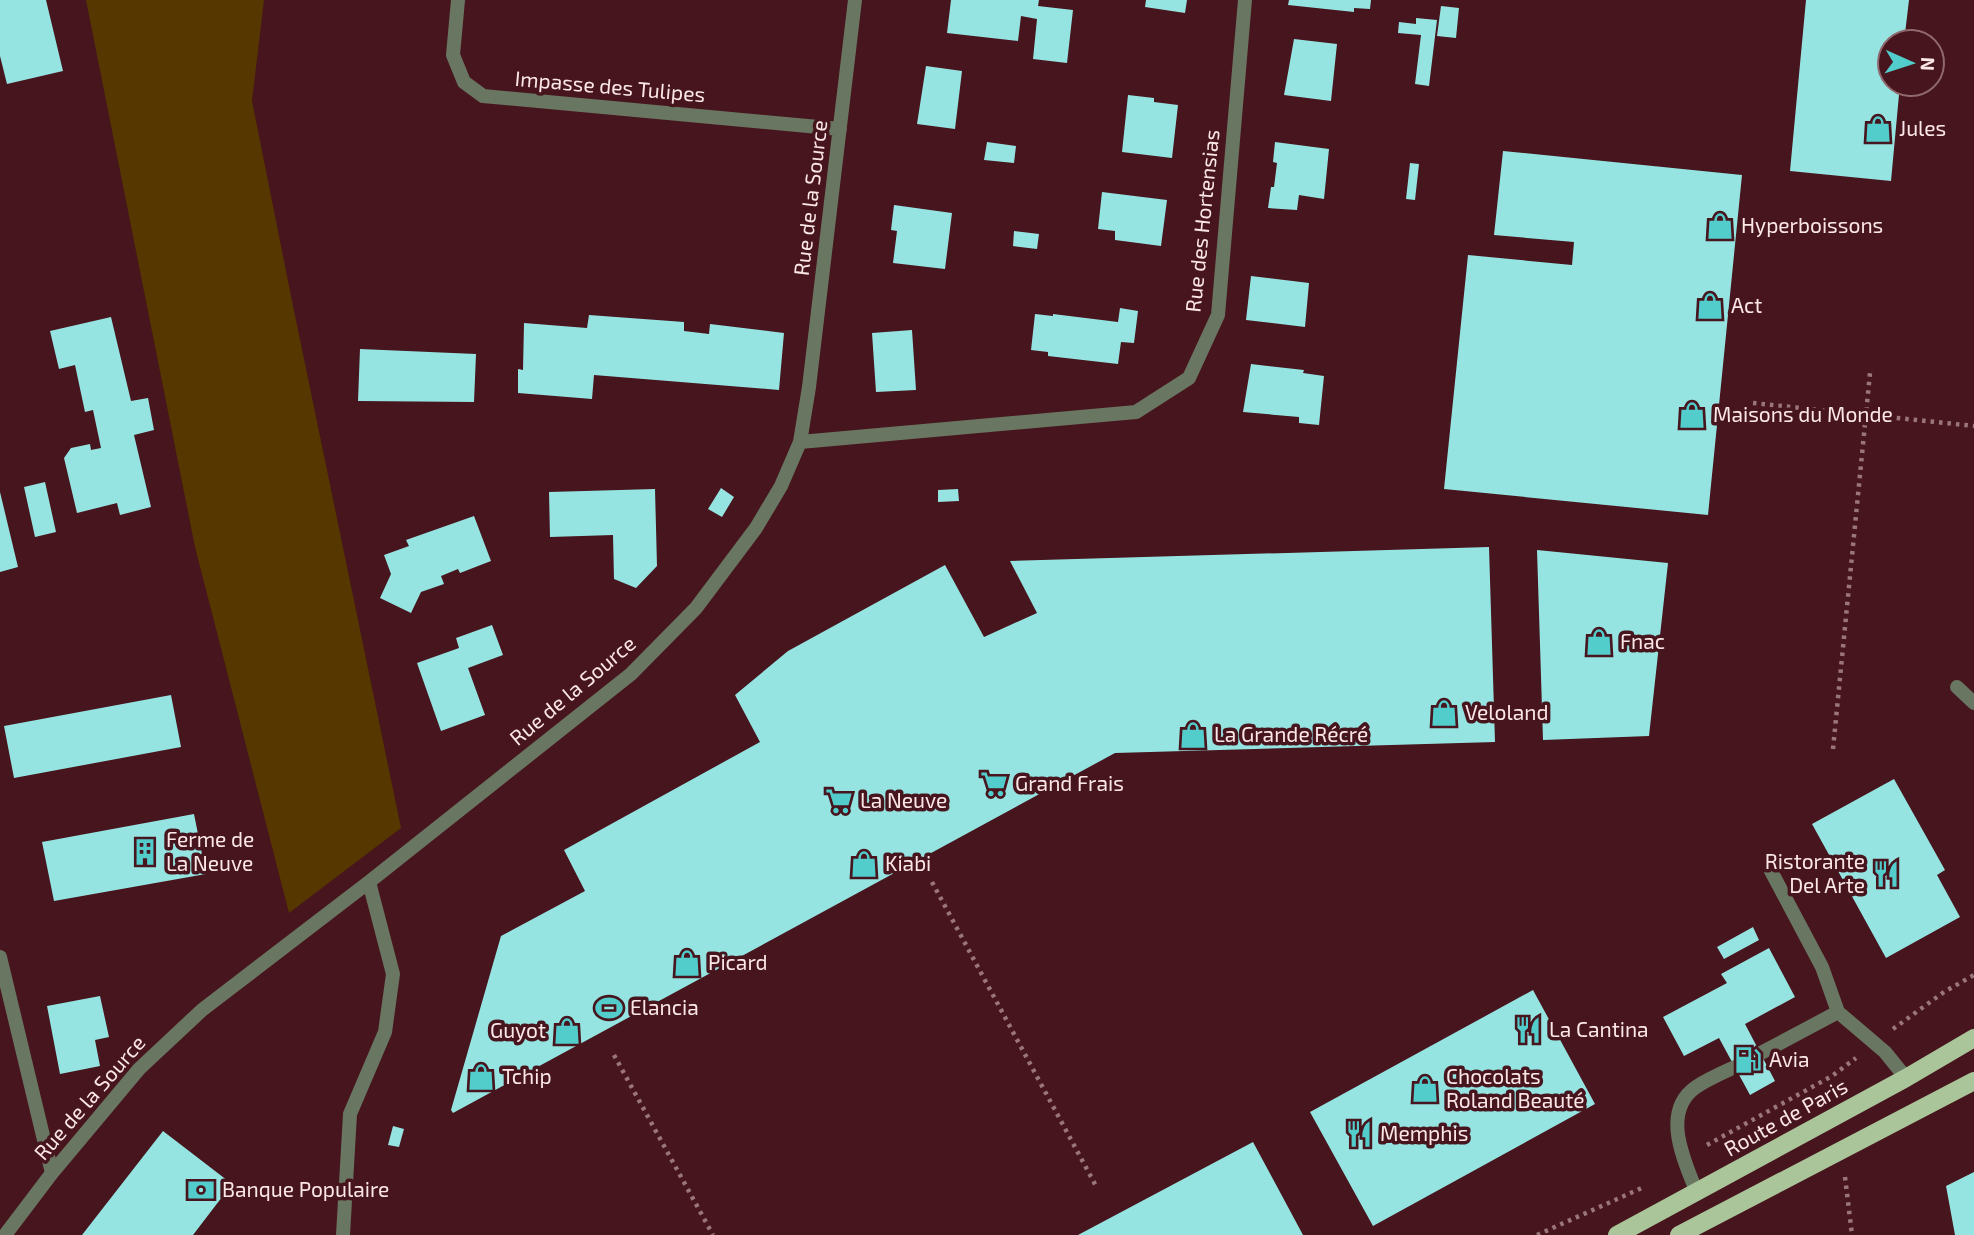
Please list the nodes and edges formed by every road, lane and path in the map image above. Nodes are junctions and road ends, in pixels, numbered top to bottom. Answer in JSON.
{"nodes":[{"id":1,"x":458,"y":0,"type":"edge"},
{"id":2,"x":855,"y":0,"type":"edge"},
{"id":3,"x":1245,"y":0,"type":"edge"},
{"id":4,"x":840,"y":130,"type":"junction"},
{"id":5,"x":1870,"y":373,"type":"dead end"},
{"id":6,"x":1753,"y":403,"type":"dead end"},
{"id":7,"x":1866,"y":414,"type":"junction"},
{"id":8,"x":1974,"y":426,"type":"edge"},
{"id":9,"x":800,"y":442,"type":"junction"},
{"id":10,"x":1958,"y":687,"type":"dead end"},
{"id":11,"x":1974,"y":704,"type":"edge"},
{"id":12,"x":1833,"y":749,"type":"dead end"},
{"id":13,"x":1771,"y":871,"type":"dead end"},
{"id":14,"x":369,"y":882,"type":"junction"},
{"id":15,"x":932,"y":882,"type":"dead end"},
{"id":16,"x":0,"y":957,"type":"edge"},
{"id":17,"x":1974,"y":975,"type":"edge"},
{"id":18,"x":1838,"y":1012,"type":"junction"},
{"id":19,"x":1974,"y":1038,"type":"edge"},
{"id":20,"x":1875,"y":1044,"type":"junction"},
{"id":21,"x":1761,"y":1053,"type":"dead end"},
{"id":22,"x":614,"y":1055,"type":"dead end"},
{"id":23,"x":1735,"y":1067,"type":"dead end"},
{"id":24,"x":1906,"y":1078,"type":"junction"},
{"id":25,"x":1974,"y":1081,"type":"edge"},
{"id":26,"x":1840,"y":1152,"type":"junction"},
{"id":27,"x":1685,"y":1162,"type":"junction"},
{"id":28,"x":52,"y":1173,"type":"junction"},
{"id":29,"x":1096,"y":1186,"type":"dead end"},
{"id":30,"x":1697,"y":1193,"type":"junction"},
{"id":31,"x":5,"y":1235,"type":"edge"},
{"id":32,"x":343,"y":1235,"type":"edge"},
{"id":33,"x":713,"y":1235,"type":"edge"},
{"id":34,"x":1537,"y":1235,"type":"edge"},
{"id":35,"x":1617,"y":1235,"type":"edge"},
{"id":36,"x":1679,"y":1235,"type":"edge"},
{"id":37,"x":1852,"y":1235,"type":"edge"}],
"edges":[{"from":1,"to":4,"type":"street","name":"Impasse des Tulipes"},
{"from":2,"to":4,"type":"street","name":"Rue de la Source"},
{"from":3,"to":9,"type":"street","name":"Rue des Hortensias"},
{"from":4,"to":9,"type":"street","name":"Rue de la Source"},
{"from":5,"to":7,"type":"path"},
{"from":6,"to":7,"type":"path"},
{"from":7,"to":8,"type":"path"},
{"from":7,"to":12,"type":"path"},
{"from":9,"to":14,"type":"street","name":"Rue de la Source"},
{"from":10,"to":11,"type":"street"},
{"from":13,"to":18,"type":"street"},
{"from":14,"to":28,"type":"street","name":"Rue de la Source"},
{"from":14,"to":32,"type":"street"},
{"from":15,"to":29,"type":"path"},
{"from":16,"to":28,"type":"street"},
{"from":17,"to":20,"type":"path"},
{"from":18,"to":20,"type":"street"},
{"from":18,"to":21,"type":"street"},
{"from":19,"to":24,"type":"main road","name":"Route de Paris"},
{"from":20,"to":24,"type":"street"},
{"from":20,"to":27,"type":"path"},
{"from":22,"to":33,"type":"path"},
{"from":23,"to":27,"type":"street"},
{"from":24,"to":30,"type":"main road","name":"Route de Paris"},
{"from":25,"to":26,"type":"main road"},
{"from":26,"to":36,"type":"main road"},
{"from":26,"to":37,"type":"path"},
{"from":27,"to":30,"type":"street"},
{"from":27,"to":34,"type":"path"},
{"from":28,"to":31,"type":"street","name":"Rue de la Source"},
{"from":30,"to":35,"type":"main road","name":"Route de Paris"}]}
